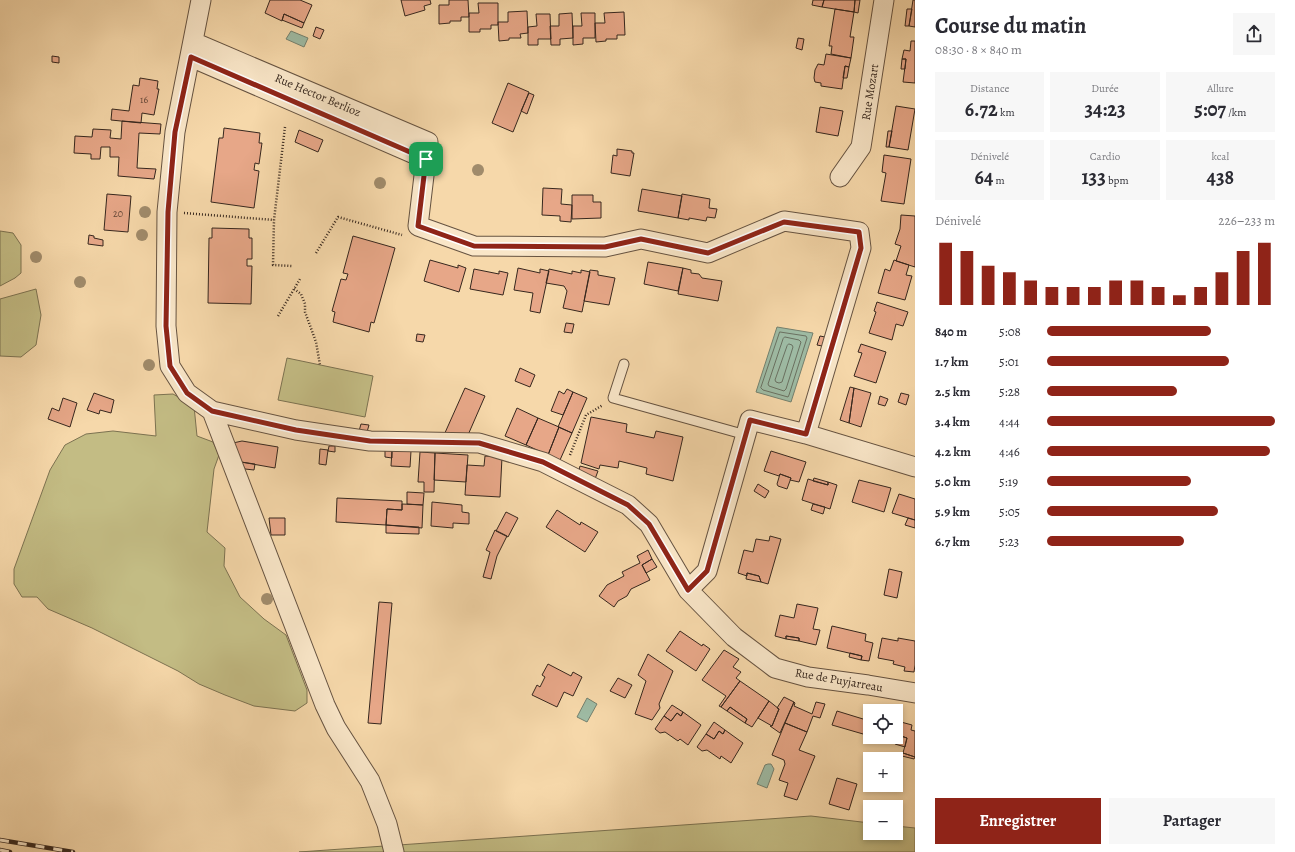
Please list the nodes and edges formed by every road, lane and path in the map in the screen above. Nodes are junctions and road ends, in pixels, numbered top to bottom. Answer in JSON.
{"nodes":[{"id":1,"x":201,"y":0,"type":"edge"},
{"id":2,"x":884,"y":0,"type":"edge"},
{"id":3,"x":192,"y":50,"type":"junction"},
{"id":4,"x":285,"y":127,"type":"dead end"},
{"id":5,"x":840,"y":177,"type":"dead end"},
{"id":6,"x":168,"y":212,"type":"junction"},
{"id":7,"x":274,"y":220,"type":"junction"},
{"id":8,"x":418,"y":226,"type":"junction"},
{"id":9,"x":316,"y":253,"type":"dead end"},
{"id":10,"x":292,"y":266,"type":"dead end"},
{"id":11,"x":300,"y":279,"type":"dead end"},
{"id":12,"x":294,"y":289,"type":"junction"},
{"id":13,"x":278,"y":316,"type":"dead end"},
{"id":14,"x":624,"y":364,"type":"dead end"},
{"id":15,"x":320,"y":365,"type":"dead end"},
{"id":16,"x":613,"y":398,"type":"junction"},
{"id":17,"x":212,"y":411,"type":"junction"},
{"id":18,"x":806,"y":434,"type":"junction"},
{"id":19,"x":746,"y":435,"type":"junction"},
{"id":20,"x":915,"y":466,"type":"edge"},
{"id":21,"x":563,"y":472,"type":"junction"},
{"id":22,"x":688,"y":590,"type":"junction"},
{"id":23,"x":915,"y":693,"type":"edge"},
{"id":24,"x":394,"y":852,"type":"edge"}],
"edges":[{"from":1,"to":3,"type":"street"},
{"from":2,"to":5,"type":"street","name":"Rue Mozart"},
{"from":3,"to":6,"type":"street"},
{"from":3,"to":8,"type":"street","name":"Rue Hector Berlioz"},
{"from":4,"to":7,"type":"path"},
{"from":6,"to":7,"type":"path"},
{"from":6,"to":17,"type":"street","name":"Rue de Puyjarreau"},
{"from":7,"to":10,"type":"path"},
{"from":8,"to":9,"type":"path"},
{"from":8,"to":18,"type":"street"},
{"from":11,"to":12,"type":"path"},
{"from":12,"to":13,"type":"path"},
{"from":12,"to":15,"type":"path"},
{"from":14,"to":16,"type":"lane"},
{"from":16,"to":19,"type":"lane"},
{"from":16,"to":21,"type":"path"},
{"from":17,"to":21,"type":"street","name":"Rue de Puyjarreau"},
{"from":17,"to":24,"type":"street"},
{"from":18,"to":19,"type":"street"},
{"from":18,"to":20,"type":"street"},
{"from":19,"to":22,"type":"street"},
{"from":21,"to":22,"type":"street","name":"Rue de Puyjarreau"},
{"from":22,"to":23,"type":"street","name":"Rue de Puyjarreau"}]}
